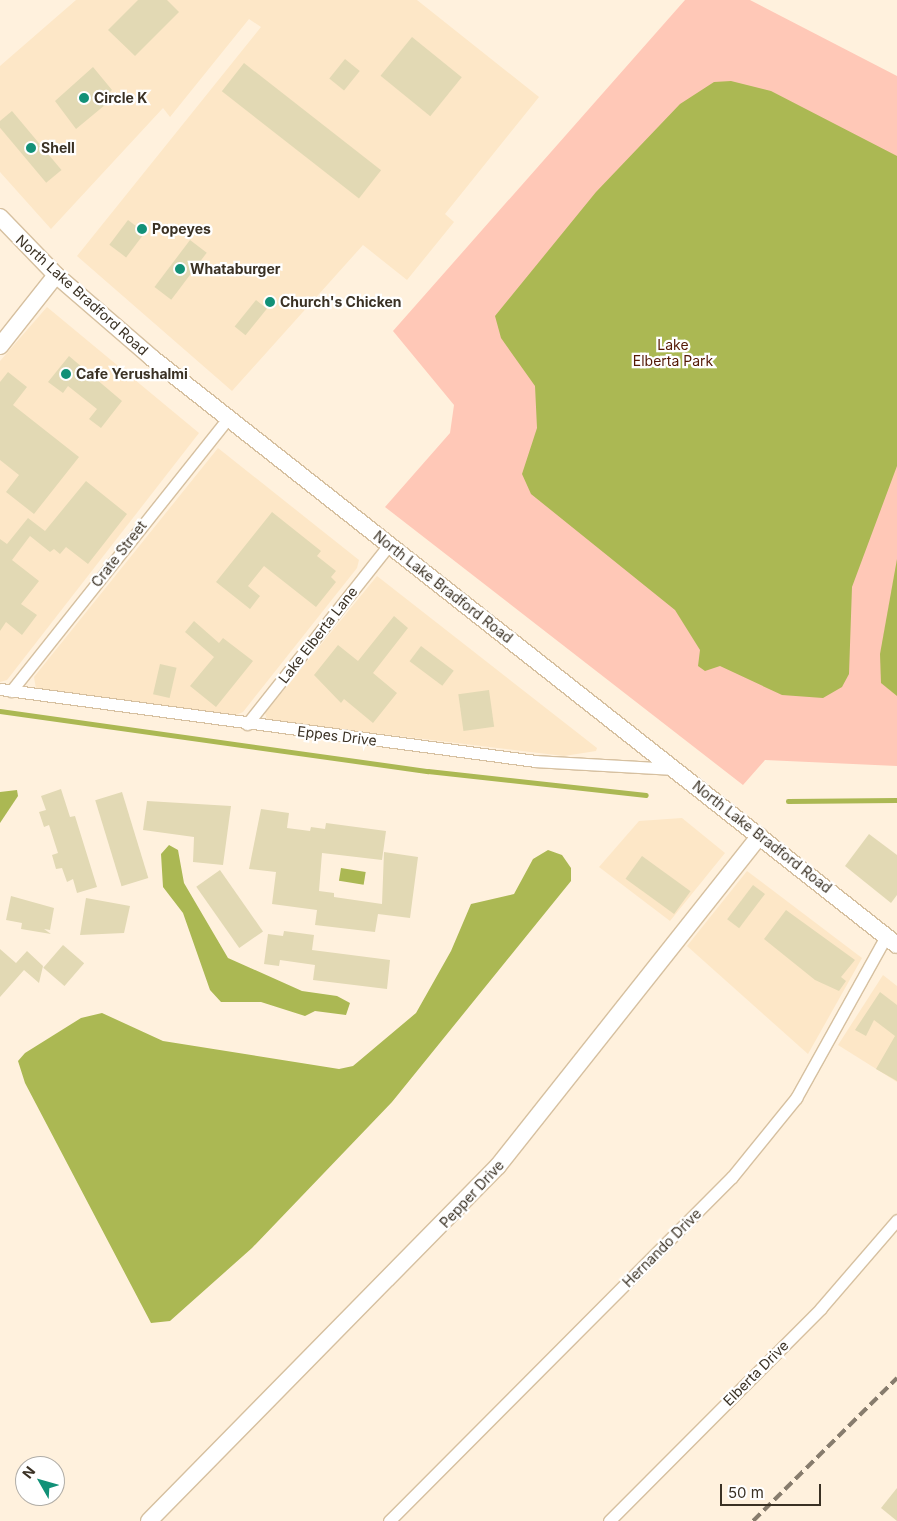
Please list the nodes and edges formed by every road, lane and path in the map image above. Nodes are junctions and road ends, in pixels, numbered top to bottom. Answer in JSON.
{"nodes":[{"id":1,"x":0,"y":217,"type":"edge"},
{"id":2,"x":56,"y":275,"type":"junction"},
{"id":3,"x":0,"y":346,"type":"edge"},
{"id":4,"x":228,"y":418,"type":"junction"},
{"id":5,"x":389,"y":545,"type":"junction"},
{"id":6,"x":6,"y":690,"type":"edge"},
{"id":7,"x":247,"y":724,"type":"junction"},
{"id":8,"x":676,"y":770,"type":"junction"},
{"id":9,"x":760,"y":836,"type":"junction"},
{"id":10,"x":891,"y":941,"type":"edge"},
{"id":11,"x":897,"y":1220,"type":"edge"},
{"id":12,"x":149,"y":1521,"type":"edge"},
{"id":13,"x":389,"y":1521,"type":"edge"},
{"id":14,"x":609,"y":1521,"type":"edge"}],
"edges":[{"from":1,"to":2,"type":"main road","name":"North Lake Bradford Road"},
{"from":2,"to":3,"type":"main road"},
{"from":2,"to":4,"type":"main road","name":"North Lake Bradford Road"},
{"from":4,"to":5,"type":"main road","name":"North Lake Bradford Road"},
{"from":4,"to":6,"type":"street","name":"Crate Street"},
{"from":5,"to":7,"type":"street","name":"Lake Elberta Lane"},
{"from":5,"to":8,"type":"main road","name":"North Lake Bradford Road"},
{"from":6,"to":7,"type":"street","name":"Eppes Drive"},
{"from":7,"to":8,"type":"street","name":"Eppes Drive"},
{"from":8,"to":9,"type":"main road","name":"North Lake Bradford Road"},
{"from":9,"to":10,"type":"main road","name":"North Lake Bradford Road"},
{"from":9,"to":12,"type":"main road","name":"Pepper Drive"},
{"from":10,"to":13,"type":"street","name":"Hernando Drive"},
{"from":11,"to":14,"type":"street","name":"Elberta Drive"}]}
